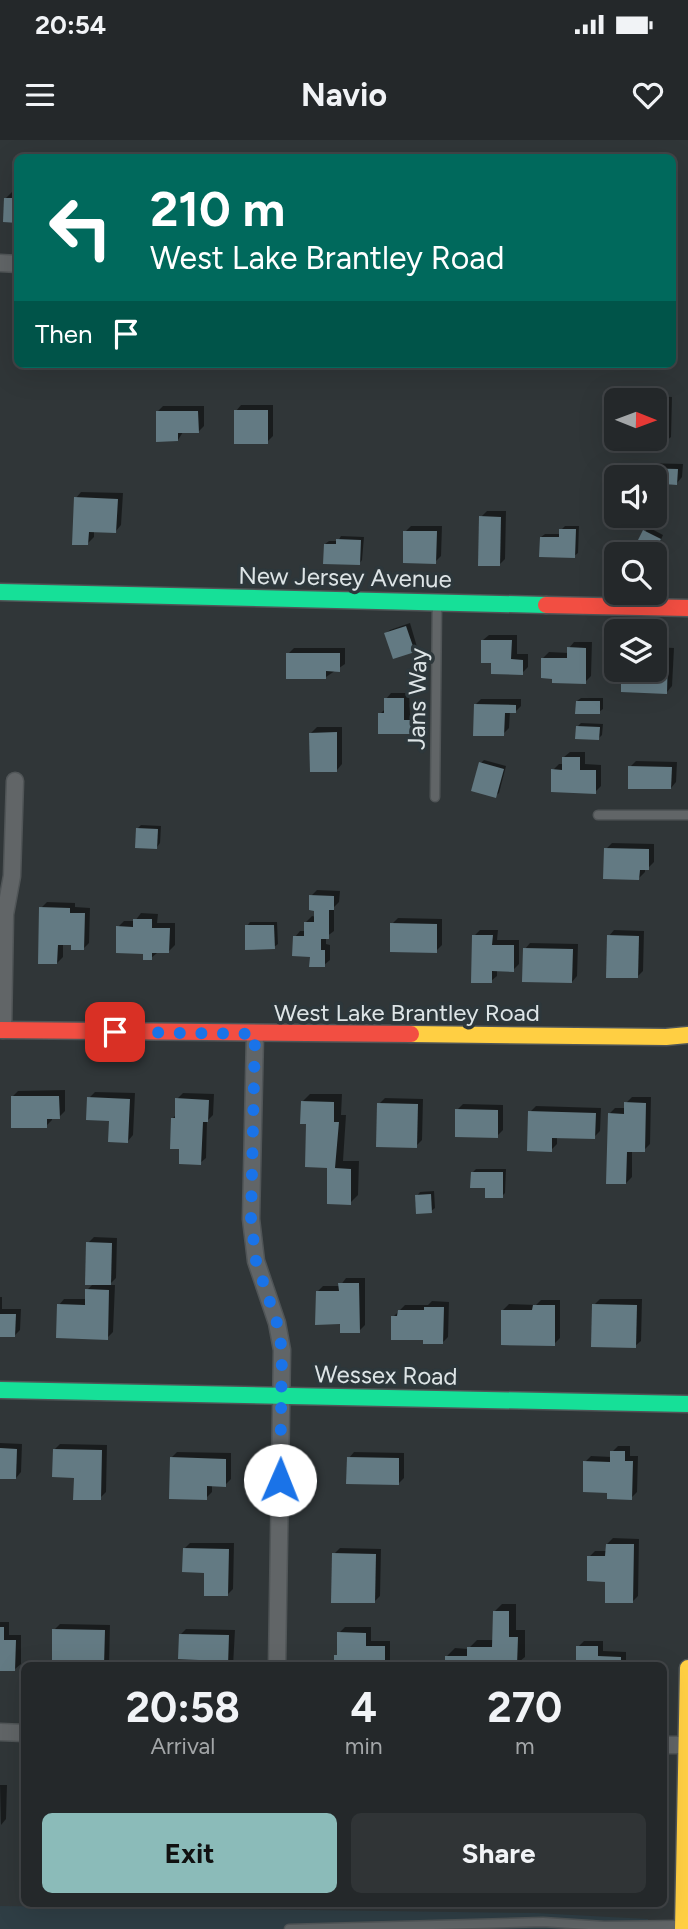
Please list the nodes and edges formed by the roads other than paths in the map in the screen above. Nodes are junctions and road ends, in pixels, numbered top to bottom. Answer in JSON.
{"nodes":[{"id":1,"x":0,"y":592,"type":"edge"},
{"id":2,"x":437,"y":602,"type":"junction"},
{"id":3,"x":688,"y":608,"type":"edge"},
{"id":4,"x":15,"y":781,"type":"dead end"},
{"id":5,"x":435,"y":797,"type":"dead end"},
{"id":6,"x":598,"y":815,"type":"dead end"},
{"id":7,"x":688,"y":815,"type":"edge"},
{"id":8,"x":2,"y":1030,"type":"edge"},
{"id":9,"x":255,"y":1034,"type":"junction"},
{"id":10,"x":688,"y":1034,"type":"edge"},
{"id":11,"x":0,"y":1390,"type":"edge"},
{"id":12,"x":282,"y":1396,"type":"junction"},
{"id":13,"x":688,"y":1404,"type":"edge"},
{"id":14,"x":276,"y":1662,"type":"edge"},
{"id":15,"x":688,"y":1668,"type":"edge"},
{"id":16,"x":0,"y":1732,"type":"edge"},
{"id":17,"x":21,"y":1733,"type":"edge"},
{"id":18,"x":667,"y":1745,"type":"edge"},
{"id":19,"x":687,"y":1745,"type":"edge"},
{"id":20,"x":683,"y":1927,"type":"edge"},
{"id":21,"x":289,"y":1929,"type":"edge"}],
"edges":[{"from":1,"to":2,"type":"street","name":"New Jersey Avenue"},
{"from":2,"to":3,"type":"street","name":"New Jersey Avenue"},
{"from":2,"to":5,"type":"lane","name":"Jans Way"},
{"from":4,"to":8,"type":"street"},
{"from":6,"to":7,"type":"lane"},
{"from":8,"to":9,"type":"street","name":"West Lake Brantley Road"},
{"from":9,"to":10,"type":"street","name":"West Lake Brantley Road"},
{"from":9,"to":12,"type":"street"},
{"from":11,"to":12,"type":"street","name":"Wessex Road"},
{"from":12,"to":13,"type":"street","name":"Wessex Road"},
{"from":12,"to":14,"type":"street"},
{"from":15,"to":19,"type":"street"},
{"from":16,"to":17,"type":"street"},
{"from":18,"to":19,"type":"street"},
{"from":19,"to":20,"type":"street"},
{"from":20,"to":21,"type":"lane"}]}
